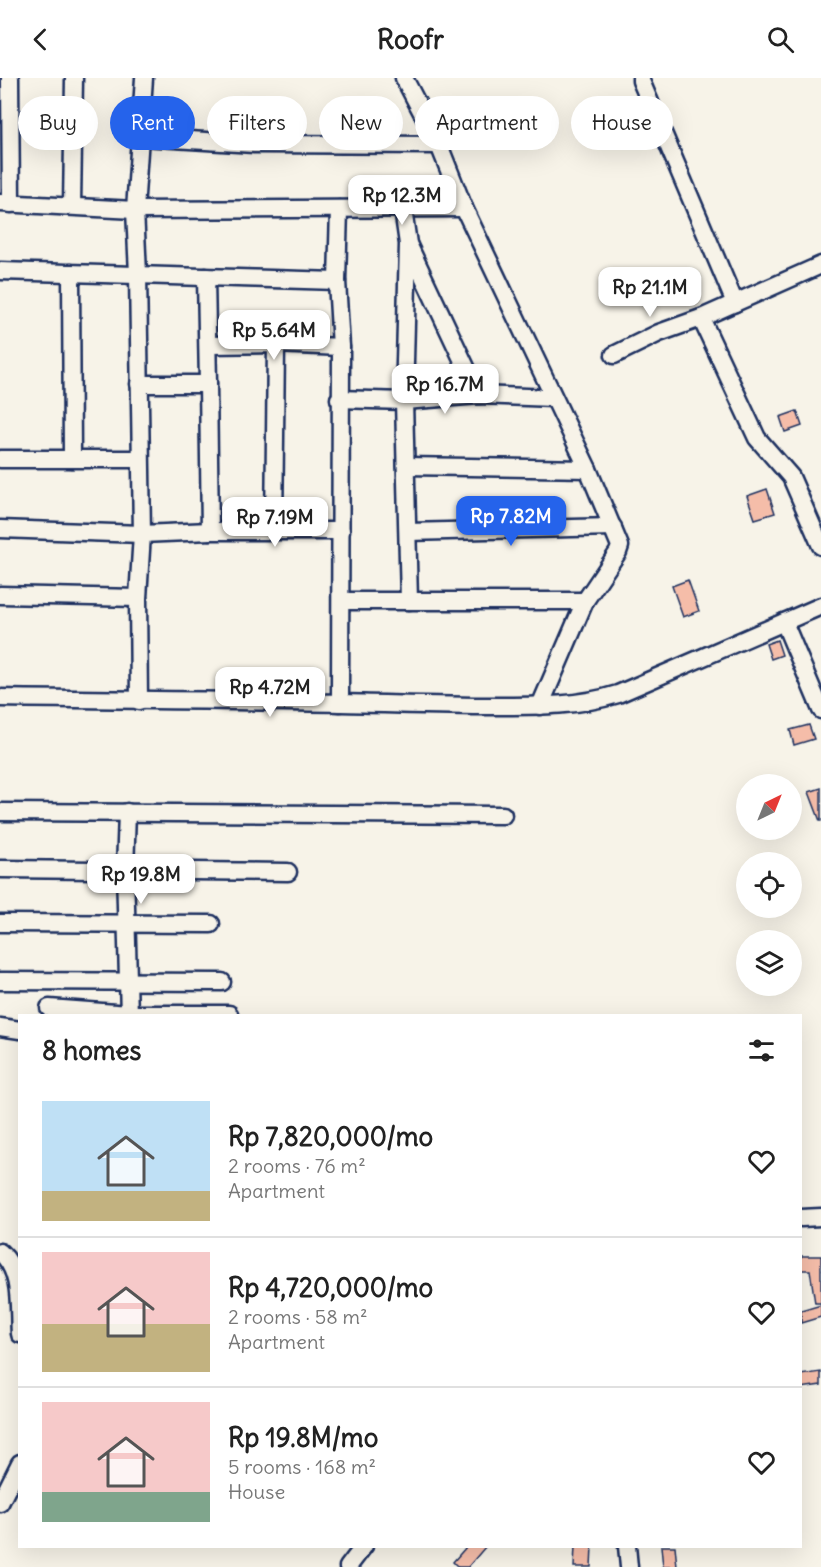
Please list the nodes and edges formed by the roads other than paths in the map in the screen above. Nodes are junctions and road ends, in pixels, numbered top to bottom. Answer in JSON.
{"nodes":[{"id":1,"x":10,"y":78,"type":"edge"},
{"id":2,"x":74,"y":78,"type":"edge"},
{"id":3,"x":144,"y":78,"type":"edge"},
{"id":4,"x":404,"y":78,"type":"edge"},
{"id":5,"x":641,"y":78,"type":"edge"},
{"id":6,"x":143,"y":96,"type":"edge"},
{"id":7,"x":415,"y":100,"type":"edge"},
{"id":8,"x":195,"y":140,"type":"edge"},
{"id":9,"x":415,"y":145,"type":"edge"},
{"id":10,"x":140,"y":150,"type":"edge"},
{"id":11,"x":440,"y":150,"type":"edge"},
{"id":12,"x":6,"y":204,"type":"edge"},
{"id":13,"x":72,"y":206,"type":"junction"},
{"id":14,"x":464,"y":208,"type":"junction"},
{"id":15,"x":339,"y":209,"type":"junction"},
{"id":16,"x":403,"y":209,"type":"junction"},
{"id":17,"x":135,"y":210,"type":"junction"},
{"id":18,"x":408,"y":244,"type":"junction"},
{"id":19,"x":821,"y":265,"type":"edge"},
{"id":20,"x":0,"y":271,"type":"edge"},
{"id":21,"x":71,"y":273,"type":"junction"},
{"id":22,"x":138,"y":274,"type":"junction"},
{"id":23,"x":206,"y":277,"type":"junction"},
{"id":24,"x":337,"y":281,"type":"junction"},
{"id":25,"x":735,"y":303,"type":"junction"},
{"id":26,"x":701,"y":318,"type":"junction"},
{"id":27,"x":276,"y":344,"type":"junction"},
{"id":28,"x":208,"y":345,"type":"junction"},
{"id":29,"x":340,"y":347,"type":"junction"},
{"id":30,"x":614,"y":355,"type":"dead end"},
{"id":31,"x":139,"y":384,"type":"junction"},
{"id":32,"x":208,"y":384,"type":"junction"},
{"id":33,"x":479,"y":395,"type":"junction"},
{"id":34,"x":553,"y":398,"type":"junction"},
{"id":35,"x":339,"y":399,"type":"junction"},
{"id":36,"x":404,"y":401,"type":"junction"},
{"id":37,"x":0,"y":459,"type":"edge"},
{"id":38,"x":72,"y":459,"type":"junction"},
{"id":39,"x":140,"y":459,"type":"junction"},
{"id":40,"x":406,"y":466,"type":"junction"},
{"id":41,"x":588,"y":469,"type":"junction"},
{"id":42,"x":613,"y":527,"type":"junction"},
{"id":43,"x":0,"y":530,"type":"edge"},
{"id":44,"x":274,"y":530,"type":"junction"},
{"id":45,"x":210,"y":531,"type":"junction"},
{"id":46,"x":341,"y":531,"type":"junction"},
{"id":47,"x":408,"y":532,"type":"junction"},
{"id":48,"x":142,"y":534,"type":"junction"},
{"id":49,"x":821,"y":546,"type":"edge"},
{"id":50,"x":0,"y":595,"type":"edge"},
{"id":51,"x":138,"y":598,"type":"junction"},
{"id":52,"x":341,"y":601,"type":"junction"},
{"id":53,"x":409,"y":601,"type":"junction"},
{"id":54,"x":585,"y":601,"type":"junction"},
{"id":55,"x":821,"y":606,"type":"edge"},
{"id":56,"x":784,"y":622,"type":"junction"},
{"id":57,"x":0,"y":698,"type":"edge"},
{"id":58,"x":139,"y":701,"type":"junction"},
{"id":59,"x":340,"y":703,"type":"junction"},
{"id":60,"x":540,"y":706,"type":"junction"},
{"id":61,"x":821,"y":710,"type":"edge"},
{"id":62,"x":0,"y":812,"type":"edge"},
{"id":63,"x":127,"y":812,"type":"junction"},
{"id":64,"x":503,"y":815,"type":"dead end"},
{"id":65,"x":0,"y":869,"type":"edge"},
{"id":66,"x":125,"y":870,"type":"junction"},
{"id":67,"x":288,"y":872,"type":"dead end"},
{"id":68,"x":127,"y":922,"type":"junction"},
{"id":69,"x":0,"y":923,"type":"edge"},
{"id":70,"x":210,"y":924,"type":"dead end"},
{"id":71,"x":0,"y":981,"type":"edge"},
{"id":72,"x":128,"y":981,"type":"junction"},
{"id":73,"x":222,"y":982,"type":"dead end"},
{"id":74,"x":49,"y":1008,"type":"dead end"},
{"id":75,"x":118,"y":1014,"type":"edge"},
{"id":76,"x":129,"y":1014,"type":"edge"},
{"id":77,"x":0,"y":1027,"type":"edge"},
{"id":78,"x":18,"y":1030,"type":"edge"},
{"id":79,"x":821,"y":1217,"type":"edge"},
{"id":80,"x":802,"y":1218,"type":"edge"},
{"id":81,"x":0,"y":1252,"type":"edge"},
{"id":82,"x":18,"y":1287,"type":"edge"},
{"id":83,"x":18,"y":1467,"type":"edge"},
{"id":84,"x":0,"y":1503,"type":"edge"},
{"id":85,"x":362,"y":1548,"type":"edge"},
{"id":86,"x":627,"y":1548,"type":"edge"},
{"id":87,"x":348,"y":1567,"type":"edge"},
{"id":88,"x":629,"y":1567,"type":"edge"}],
"edges":[{"from":1,"to":12,"type":"street"},
{"from":2,"to":13,"type":"street"},
{"from":3,"to":6,"type":"street"},
{"from":4,"to":7,"type":"street"},
{"from":5,"to":25,"type":"street"},
{"from":8,"to":9,"type":"street"},
{"from":10,"to":17,"type":"street"},
{"from":11,"to":14,"type":"street"},
{"from":12,"to":13,"type":"street"},
{"from":13,"to":17,"type":"street"},
{"from":14,"to":16,"type":"street"},
{"from":14,"to":34,"type":"street"},
{"from":15,"to":16,"type":"street"},
{"from":15,"to":17,"type":"street"},
{"from":15,"to":24,"type":"street"},
{"from":16,"to":18,"type":"street"},
{"from":17,"to":22,"type":"street"},
{"from":18,"to":33,"type":"street"},
{"from":18,"to":36,"type":"street"},
{"from":19,"to":25,"type":"street"},
{"from":20,"to":21,"type":"street"},
{"from":21,"to":22,"type":"street"},
{"from":21,"to":38,"type":"street"},
{"from":22,"to":23,"type":"street"},
{"from":22,"to":31,"type":"street"},
{"from":23,"to":24,"type":"street"},
{"from":23,"to":28,"type":"street"},
{"from":24,"to":29,"type":"street"},
{"from":25,"to":26,"type":"street"},
{"from":26,"to":30,"type":"street"},
{"from":26,"to":49,"type":"street"},
{"from":27,"to":28,"type":"street"},
{"from":27,"to":29,"type":"street"},
{"from":27,"to":44,"type":"street"},
{"from":28,"to":32,"type":"street"},
{"from":29,"to":35,"type":"street"},
{"from":31,"to":32,"type":"street"},
{"from":31,"to":39,"type":"street"},
{"from":32,"to":45,"type":"street"},
{"from":33,"to":34,"type":"street"},
{"from":33,"to":36,"type":"street"},
{"from":34,"to":41,"type":"street"},
{"from":35,"to":36,"type":"street"},
{"from":35,"to":46,"type":"street"},
{"from":36,"to":40,"type":"street"},
{"from":37,"to":38,"type":"street"},
{"from":38,"to":39,"type":"street"},
{"from":39,"to":48,"type":"street"},
{"from":40,"to":41,"type":"street"},
{"from":40,"to":47,"type":"street"},
{"from":41,"to":42,"type":"street"},
{"from":42,"to":47,"type":"street"},
{"from":42,"to":54,"type":"street"},
{"from":43,"to":48,"type":"street"},
{"from":44,"to":45,"type":"street"},
{"from":44,"to":46,"type":"street"},
{"from":45,"to":48,"type":"street"},
{"from":46,"to":52,"type":"street"},
{"from":47,"to":53,"type":"street"},
{"from":48,"to":51,"type":"street"},
{"from":50,"to":51,"type":"street"},
{"from":51,"to":58,"type":"street"},
{"from":52,"to":53,"type":"street"},
{"from":52,"to":59,"type":"street"},
{"from":53,"to":54,"type":"street"},
{"from":54,"to":60,"type":"street"},
{"from":55,"to":56,"type":"street"},
{"from":56,"to":60,"type":"street"},
{"from":56,"to":61,"type":"street"},
{"from":57,"to":58,"type":"street"},
{"from":58,"to":59,"type":"street"},
{"from":59,"to":60,"type":"street"},
{"from":62,"to":63,"type":"street"},
{"from":63,"to":64,"type":"street"},
{"from":63,"to":66,"type":"street"},
{"from":65,"to":66,"type":"street"},
{"from":66,"to":67,"type":"street"},
{"from":66,"to":68,"type":"street"},
{"from":68,"to":69,"type":"street"},
{"from":68,"to":70,"type":"street"},
{"from":68,"to":72,"type":"street"},
{"from":71,"to":72,"type":"street"},
{"from":72,"to":73,"type":"street"},
{"from":72,"to":76,"type":"street"},
{"from":74,"to":75,"type":"street"},
{"from":77,"to":78,"type":"street"},
{"from":79,"to":80,"type":"street"},
{"from":81,"to":82,"type":"street"},
{"from":83,"to":84,"type":"street"},
{"from":85,"to":87,"type":"street"},
{"from":86,"to":88,"type":"street"}]}
